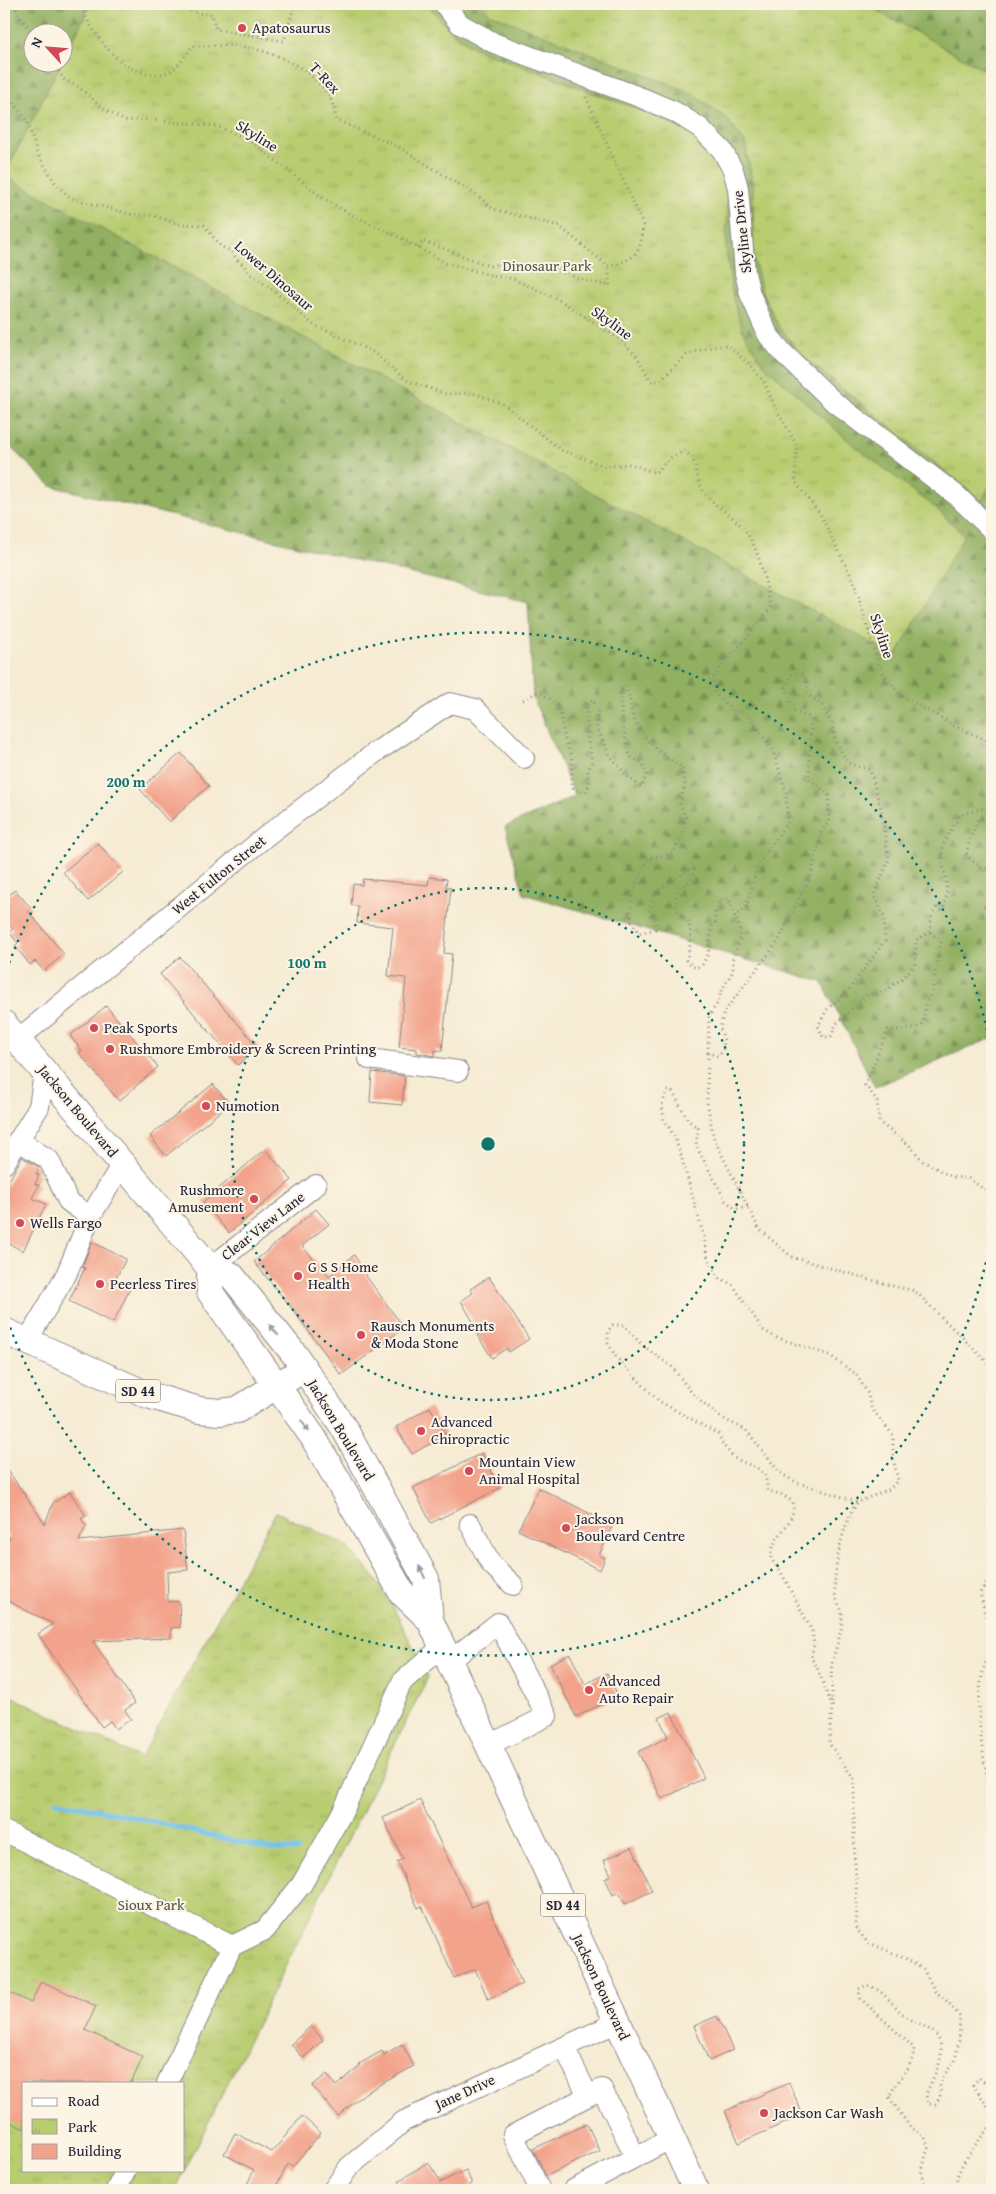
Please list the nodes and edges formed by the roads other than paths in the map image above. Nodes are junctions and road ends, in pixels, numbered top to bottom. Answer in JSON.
{"nodes":[{"id":1,"x":444,"y":4,"type":"edge"},
{"id":2,"x":992,"y":530,"type":"edge"},
{"id":3,"x":524,"y":758,"type":"dead end"},
{"id":4,"x":10,"y":1032,"type":"edge"},
{"id":5,"x":369,"y":1059,"type":"dead end"},
{"id":6,"x":458,"y":1071,"type":"dead end"},
{"id":7,"x":44,"y":1073,"type":"junction"},
{"id":8,"x":18,"y":1140,"type":"junction"},
{"id":9,"x":4,"y":1164,"type":"edge"},
{"id":10,"x":122,"y":1164,"type":"junction"},
{"id":11,"x":316,"y":1185,"type":"dead end"},
{"id":12,"x":90,"y":1217,"type":"junction"},
{"id":13,"x":210,"y":1268,"type":"junction"},
{"id":14,"x":4,"y":1331,"type":"edge"},
{"id":15,"x":27,"y":1341,"type":"junction"},
{"id":16,"x":304,"y":1368,"type":"junction"},
{"id":17,"x":277,"y":1387,"type":"junction"},
{"id":18,"x":470,"y":1524,"type":"dead end"},
{"id":19,"x":513,"y":1585,"type":"dead end"},
{"id":20,"x":430,"y":1620,"type":"junction"},
{"id":21,"x":446,"y":1653,"type":"junction"},
{"id":22,"x":489,"y":1745,"type":"junction"},
{"id":23,"x":4,"y":1831,"type":"edge"},
{"id":24,"x":232,"y":1946,"type":"junction"},
{"id":25,"x":618,"y":2022,"type":"junction"},
{"id":26,"x":564,"y":2047,"type":"junction"},
{"id":27,"x":167,"y":2082,"type":"edge"},
{"id":28,"x":588,"y":2096,"type":"junction"},
{"id":29,"x":672,"y":2138,"type":"junction"},
{"id":30,"x":635,"y":2156,"type":"junction"},
{"id":31,"x":125,"y":2172,"type":"edge"},
{"id":32,"x":116,"y":2190,"type":"edge"},
{"id":33,"x":333,"y":2190,"type":"edge"},
{"id":34,"x":540,"y":2190,"type":"edge"},
{"id":35,"x":573,"y":2190,"type":"edge"},
{"id":36,"x":696,"y":2190,"type":"edge"}],
"edges":[{"from":1,"to":2,"type":"street","name":"Skyline Drive"},
{"from":3,"to":4,"type":"street","name":"West Fulton Street"},
{"from":4,"to":7,"type":"main road","name":"Jackson Boulevard"},
{"from":5,"to":6,"type":"street"},
{"from":7,"to":8,"type":"street"},
{"from":7,"to":10,"type":"main road","name":"Jackson Boulevard"},
{"from":8,"to":9,"type":"street"},
{"from":8,"to":12,"type":"street"},
{"from":10,"to":12,"type":"street"},
{"from":10,"to":13,"type":"main road","name":"Jackson Boulevard"},
{"from":11,"to":13,"type":"street","name":"Clear View Lane"},
{"from":12,"to":15,"type":"street"},
{"from":16,"to":13,"type":"main road","name":"Jackson Boulevard","one_way":true},
{"from":13,"to":17,"type":"main road","name":"Jackson Boulevard"},
{"from":14,"to":15,"type":"main road","number":"SD 44"},
{"from":15,"to":17,"type":"main road","number":"SD 44"},
{"from":16,"to":17,"type":"main road","number":"SD 44"},
{"from":20,"to":16,"type":"main road","name":"Jackson Boulevard","number":"SD 44","one_way":true},
{"from":17,"to":20,"type":"main road","name":"Jackson Boulevard","number":"SD 44","one_way":true},
{"from":18,"to":19,"type":"street"},
{"from":20,"to":21,"type":"main road","name":"Jackson Boulevard","number":"SD 44"},
{"from":21,"to":22,"type":"main road","name":"Jackson Boulevard","number":"SD 44"},
{"from":21,"to":22,"type":"street"},
{"from":21,"to":24,"type":"street"},
{"from":22,"to":25,"type":"main road","name":"Jackson Boulevard","number":"SD 44"},
{"from":23,"to":24,"type":"street"},
{"from":24,"to":27,"type":"street"},
{"from":25,"to":26,"type":"street","name":"Jane Drive"},
{"from":25,"to":29,"type":"main road","name":"Jackson Boulevard","number":"SD 44"},
{"from":26,"to":28,"type":"street"},
{"from":26,"to":33,"type":"street","name":"Jane Drive"},
{"from":28,"to":30,"type":"street"},
{"from":28,"to":34,"type":"street"},
{"from":29,"to":30,"type":"street"},
{"from":29,"to":36,"type":"main road","name":"Jackson Boulevard","number":"SD 44"},
{"from":30,"to":35,"type":"street"},
{"from":31,"to":32,"type":"street"}]}
